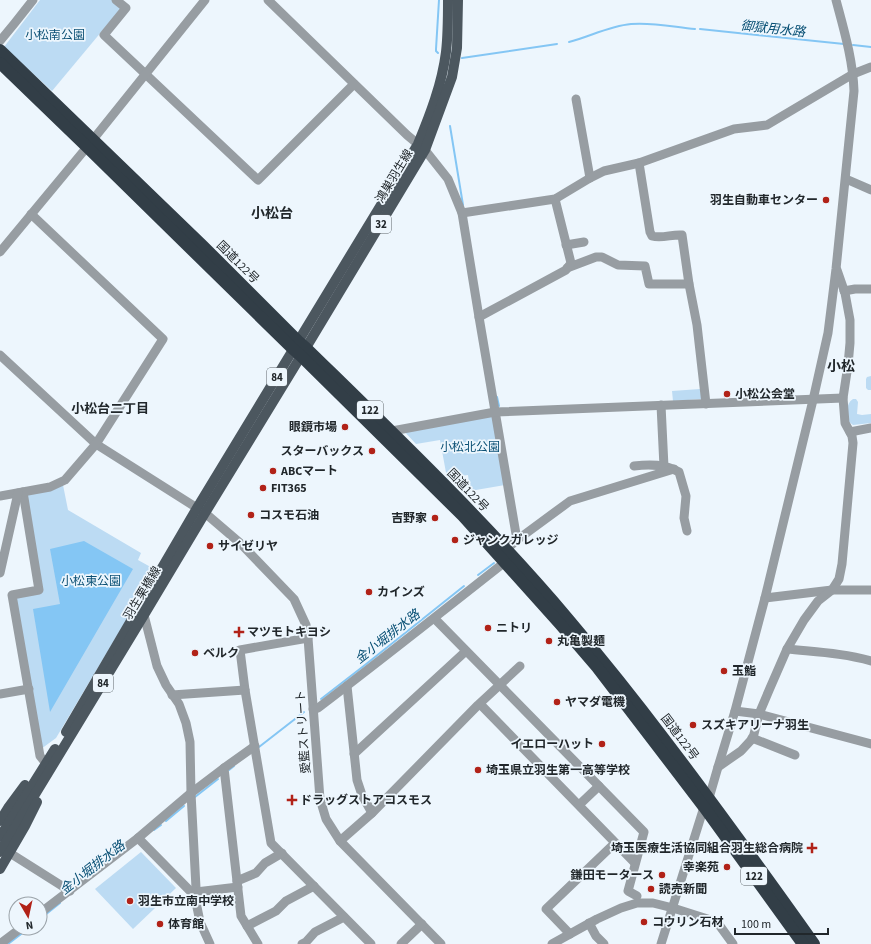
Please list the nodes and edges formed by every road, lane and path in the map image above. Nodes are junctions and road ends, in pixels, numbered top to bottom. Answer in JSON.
{"nodes":[{"id":1,"x":33,"y":0,"type":"edge"},
{"id":2,"x":116,"y":0,"type":"edge"},
{"id":3,"x":205,"y":0,"type":"edge"},
{"id":4,"x":268,"y":0,"type":"edge"},
{"id":5,"x":448,"y":0,"type":"edge"},
{"id":6,"x":458,"y":0,"type":"edge"},
{"id":7,"x":836,"y":0,"type":"edge"},
{"id":8,"x":0,"y":41,"type":"edge"},
{"id":9,"x":0,"y":50,"type":"edge"},
{"id":10,"x":0,"y":63,"type":"edge"},
{"id":11,"x":871,"y":67,"type":"edge"},
{"id":12,"x":145,"y":73,"type":"junction"},
{"id":13,"x":853,"y":74,"type":"junction"},
{"id":14,"x":354,"y":84,"type":"junction"},
{"id":15,"x":576,"y":99,"type":"dead end"},
{"id":16,"x":90,"y":143,"type":"junction"},
{"id":17,"x":422,"y":147,"type":"junction"},
{"id":18,"x":639,"y":163,"type":"junction"},
{"id":19,"x":590,"y":178,"type":"junction"},
{"id":20,"x":846,"y":178,"type":"junction"},
{"id":21,"x":871,"y":190,"type":"edge"},
{"id":22,"x":556,"y":199,"type":"junction"},
{"id":23,"x":462,"y":213,"type":"junction"},
{"id":24,"x":31,"y":214,"type":"junction"},
{"id":25,"x":584,"y":242,"type":"dead end"},
{"id":26,"x":566,"y":245,"type":"junction"},
{"id":27,"x":0,"y":252,"type":"edge"},
{"id":28,"x":567,"y":268,"type":"junction"},
{"id":29,"x":836,"y":269,"type":"junction"},
{"id":30,"x":689,"y":284,"type":"junction"},
{"id":31,"x":871,"y":289,"type":"edge"},
{"id":32,"x":844,"y":291,"type":"junction"},
{"id":33,"x":478,"y":317,"type":"junction"},
{"id":34,"x":300,"y":348,"type":"junction"},
{"id":35,"x":0,"y":355,"type":"edge"},
{"id":36,"x":843,"y":398,"type":"junction"},
{"id":37,"x":813,"y":400,"type":"junction"},
{"id":38,"x":706,"y":404,"type":"junction"},
{"id":39,"x":661,"y":405,"type":"junction"},
{"id":40,"x":495,"y":412,"type":"junction"},
{"id":41,"x":871,"y":428,"type":"edge"},
{"id":42,"x":392,"y":431,"type":"junction"},
{"id":43,"x":850,"y":432,"type":"junction"},
{"id":44,"x":96,"y":444,"type":"junction"},
{"id":45,"x":634,"y":466,"type":"dead end"},
{"id":46,"x":664,"y":467,"type":"junction"},
{"id":47,"x":674,"y":469,"type":"junction"},
{"id":48,"x":20,"y":492,"type":"junction"},
{"id":49,"x":0,"y":496,"type":"edge"},
{"id":50,"x":201,"y":510,"type":"junction"},
{"id":51,"x":687,"y":531,"type":"dead end"},
{"id":52,"x":517,"y":540,"type":"junction"},
{"id":53,"x":507,"y":549,"type":"junction"},
{"id":54,"x":505,"y":562,"type":"junction"},
{"id":55,"x":0,"y":573,"type":"edge"},
{"id":56,"x":832,"y":590,"type":"junction"},
{"id":57,"x":871,"y":590,"type":"edge"},
{"id":58,"x":766,"y":598,"type":"junction"},
{"id":59,"x":144,"y":615,"type":"junction"},
{"id":60,"x":435,"y":619,"type":"junction"},
{"id":61,"x":308,"y":638,"type":"junction"},
{"id":62,"x":787,"y":649,"type":"junction"},
{"id":63,"x":466,"y":651,"type":"junction"},
{"id":64,"x":871,"y":661,"type":"edge"},
{"id":65,"x":520,"y":666,"type":"dead end"},
{"id":66,"x":500,"y":685,"type":"junction"},
{"id":67,"x":347,"y":686,"type":"junction"},
{"id":68,"x":28,"y":690,"type":"junction"},
{"id":69,"x":245,"y":690,"type":"junction"},
{"id":70,"x":0,"y":694,"type":"edge"},
{"id":71,"x":172,"y":695,"type":"junction"},
{"id":72,"x":480,"y":704,"type":"junction"},
{"id":73,"x":314,"y":709,"type":"junction"},
{"id":74,"x":735,"y":711,"type":"junction"},
{"id":75,"x":760,"y":714,"type":"junction"},
{"id":76,"x":66,"y":738,"type":"junction"},
{"id":77,"x":752,"y":738,"type":"junction"},
{"id":78,"x":871,"y":744,"type":"edge"},
{"id":79,"x":255,"y":746,"type":"junction"},
{"id":80,"x":354,"y":754,"type":"junction"},
{"id":81,"x":795,"y":755,"type":"dead end"},
{"id":82,"x":44,"y":761,"type":"junction"},
{"id":83,"x":718,"y":767,"type":"junction"},
{"id":84,"x":224,"y":768,"type":"junction"},
{"id":85,"x":599,"y":786,"type":"junction"},
{"id":86,"x":191,"y":793,"type":"junction"},
{"id":87,"x":706,"y":803,"type":"junction"},
{"id":88,"x":579,"y":805,"type":"junction"},
{"id":89,"x":372,"y":813,"type":"junction"},
{"id":90,"x":0,"y":821,"type":"edge"},
{"id":91,"x":0,"y":837,"type":"edge"},
{"id":92,"x":138,"y":838,"type":"junction"},
{"id":93,"x":340,"y":841,"type":"junction"},
{"id":94,"x":615,"y":843,"type":"junction"},
{"id":95,"x":0,"y":852,"type":"edge"},
{"id":96,"x":282,"y":853,"type":"junction"},
{"id":97,"x":13,"y":855,"type":"dead end"},
{"id":98,"x":635,"y":863,"type":"junction"},
{"id":99,"x":0,"y":869,"type":"edge"},
{"id":100,"x":238,"y":884,"type":"junction"},
{"id":101,"x":314,"y":886,"type":"junction"},
{"id":102,"x":70,"y":890,"type":"junction"},
{"id":103,"x":628,"y":891,"type":"junction"},
{"id":104,"x":196,"y":895,"type":"junction"},
{"id":105,"x":638,"y":896,"type":"dead end"},
{"id":106,"x":48,"y":907,"type":"edge"},
{"id":107,"x":620,"y":908,"type":"junction"},
{"id":108,"x":673,"y":908,"type":"junction"},
{"id":109,"x":344,"y":917,"type":"junction"},
{"id":110,"x":590,"y":923,"type":"junction"},
{"id":111,"x":422,"y":924,"type":"junction"},
{"id":112,"x":247,"y":926,"type":"junction"},
{"id":113,"x":570,"y":934,"type":"junction"},
{"id":114,"x":10,"y":936,"type":"edge"},
{"id":115,"x":730,"y":942,"type":"edge"},
{"id":116,"x":255,"y":943,"type":"edge"},
{"id":117,"x":0,"y":944,"type":"edge"},
{"id":118,"x":210,"y":944,"type":"edge"},
{"id":119,"x":302,"y":944,"type":"edge"},
{"id":120,"x":371,"y":944,"type":"edge"},
{"id":121,"x":401,"y":944,"type":"edge"},
{"id":122,"x":441,"y":944,"type":"edge"},
{"id":123,"x":552,"y":944,"type":"edge"},
{"id":124,"x":604,"y":944,"type":"edge"},
{"id":125,"x":661,"y":944,"type":"edge"},
{"id":126,"x":803,"y":944,"type":"edge"},
{"id":127,"x":814,"y":944,"type":"edge"}],
"edges":[{"from":1,"to":8,"type":"street"},
{"from":2,"to":12,"type":"street"},
{"from":3,"to":12,"type":"street"},
{"from":4,"to":14,"type":"street"},
{"from":5,"to":17,"type":"main road","name":"鴻巣羽生線","number":"32"},
{"from":6,"to":17,"type":"main road","name":"鴻巣羽生線","number":"32"},
{"from":7,"to":13,"type":"street"},
{"from":9,"to":16,"type":"highway","name":"国道122号","number":"122"},
{"from":10,"to":16,"type":"highway","name":"国道122号","number":"122"},
{"from":11,"to":13,"type":"street"},
{"from":12,"to":14,"type":"street"},
{"from":12,"to":16,"type":"street"},
{"from":13,"to":18,"type":"street"},
{"from":13,"to":20,"type":"street"},
{"from":14,"to":17,"type":"street"},
{"from":15,"to":19,"type":"street"},
{"from":16,"to":24,"type":"street"},
{"from":16,"to":34,"type":"highway","name":"国道122号","number":"122"},
{"from":17,"to":23,"type":"street"},
{"from":17,"to":34,"type":"main road","name":"鴻巣羽生線","number":"32"},
{"from":18,"to":19,"type":"street"},
{"from":18,"to":30,"type":"street"},
{"from":19,"to":22,"type":"street"},
{"from":20,"to":21,"type":"street"},
{"from":20,"to":29,"type":"street"},
{"from":22,"to":23,"type":"street"},
{"from":22,"to":26,"type":"street"},
{"from":23,"to":33,"type":"street"},
{"from":24,"to":27,"type":"street"},
{"from":24,"to":44,"type":"street"},
{"from":25,"to":26,"type":"street"},
{"from":26,"to":28,"type":"street"},
{"from":28,"to":30,"type":"street"},
{"from":28,"to":33,"type":"street"},
{"from":29,"to":32,"type":"street"},
{"from":29,"to":37,"type":"street"},
{"from":30,"to":38,"type":"street"},
{"from":31,"to":32,"type":"street"},
{"from":32,"to":36,"type":"street"},
{"from":33,"to":40,"type":"street"},
{"from":34,"to":42,"type":"highway","name":"国道122号","number":"122"},
{"from":34,"to":50,"type":"main road","name":"羽生栗橋線","number":"84"},
{"from":34,"to":54,"type":"highway","name":"国道122号","number":"122"},
{"from":35,"to":44,"type":"street","name":"愛藍ストリート"},
{"from":36,"to":37,"type":"street"},
{"from":36,"to":43,"type":"street"},
{"from":37,"to":38,"type":"street"},
{"from":37,"to":58,"type":"street"},
{"from":38,"to":39,"type":"street"},
{"from":39,"to":40,"type":"street"},
{"from":39,"to":46,"type":"street"},
{"from":40,"to":42,"type":"street"},
{"from":40,"to":52,"type":"street"},
{"from":41,"to":43,"type":"street"},
{"from":42,"to":53,"type":"highway","name":"国道122号","number":"122"},
{"from":43,"to":56,"type":"street"},
{"from":44,"to":48,"type":"street"},
{"from":44,"to":50,"type":"street","name":"愛藍ストリート"},
{"from":45,"to":46,"type":"street"},
{"from":46,"to":47,"type":"street"},
{"from":47,"to":51,"type":"street"},
{"from":47,"to":52,"type":"street"},
{"from":48,"to":49,"type":"street"},
{"from":48,"to":55,"type":"street"},
{"from":48,"to":68,"type":"street"},
{"from":50,"to":59,"type":"main road","name":"羽生栗橋線","number":"84"},
{"from":50,"to":61,"type":"street","name":"愛藍ストリート"},
{"from":50,"to":76,"type":"main road","name":"羽生栗橋線","number":"84"},
{"from":52,"to":53,"type":"street"},
{"from":53,"to":87,"type":"highway","name":"国道122号","number":"122"},
{"from":54,"to":60,"type":"street"},
{"from":54,"to":87,"type":"highway","name":"国道122号","number":"122"},
{"from":56,"to":57,"type":"street"},
{"from":56,"to":58,"type":"street"},
{"from":56,"to":62,"type":"street"},
{"from":58,"to":74,"type":"street"},
{"from":59,"to":71,"type":"street"},
{"from":59,"to":76,"type":"main road","name":"羽生栗橋線","number":"84"},
{"from":60,"to":63,"type":"street"},
{"from":60,"to":67,"type":"street"},
{"from":61,"to":69,"type":"street"},
{"from":61,"to":73,"type":"street","name":"愛藍ストリート"},
{"from":62,"to":64,"type":"street"},
{"from":62,"to":75,"type":"street"},
{"from":63,"to":66,"type":"street"},
{"from":63,"to":80,"type":"street"},
{"from":65,"to":66,"type":"street"},
{"from":66,"to":72,"type":"street"},
{"from":66,"to":85,"type":"street"},
{"from":67,"to":73,"type":"street"},
{"from":67,"to":80,"type":"street"},
{"from":68,"to":70,"type":"street"},
{"from":68,"to":82,"type":"street"},
{"from":69,"to":71,"type":"street"},
{"from":69,"to":79,"type":"street"},
{"from":71,"to":86,"type":"street"},
{"from":72,"to":88,"type":"street"},
{"from":72,"to":89,"type":"street"},
{"from":73,"to":93,"type":"street","name":"愛藍ストリート"},
{"from":74,"to":75,"type":"street"},
{"from":74,"to":83,"type":"street"},
{"from":75,"to":77,"type":"street"},
{"from":75,"to":78,"type":"street"},
{"from":76,"to":82,"type":"main road"},
{"from":76,"to":91,"type":"main road","name":"羽生栗橋線","number":"84"},
{"from":76,"to":95,"type":"main road","name":"羽生栗橋線","number":"84"},
{"from":76,"to":99,"type":"main road"},
{"from":77,"to":81,"type":"street"},
{"from":77,"to":83,"type":"street"},
{"from":79,"to":84,"type":"street"},
{"from":79,"to":96,"type":"street"},
{"from":80,"to":89,"type":"street"},
{"from":82,"to":90,"type":"main road"},
{"from":83,"to":87,"type":"street"},
{"from":84,"to":86,"type":"street"},
{"from":84,"to":100,"type":"street"},
{"from":85,"to":88,"type":"street"},
{"from":85,"to":98,"type":"street"},
{"from":86,"to":92,"type":"street"},
{"from":86,"to":104,"type":"street"},
{"from":87,"to":108,"type":"street"},
{"from":87,"to":126,"type":"highway","name":"国道122号","number":"122"},
{"from":87,"to":127,"type":"highway","name":"国道122号","number":"122"},
{"from":88,"to":94,"type":"street"},
{"from":89,"to":93,"type":"street"},
{"from":92,"to":102,"type":"street"},
{"from":92,"to":104,"type":"street"},
{"from":93,"to":111,"type":"street","name":"愛藍ストリート"},
{"from":94,"to":98,"type":"street"},
{"from":94,"to":113,"type":"street"},
{"from":96,"to":100,"type":"street"},
{"from":96,"to":101,"type":"street"},
{"from":97,"to":102,"type":"street"},
{"from":98,"to":103,"type":"street"},
{"from":100,"to":104,"type":"street"},
{"from":100,"to":112,"type":"street"},
{"from":101,"to":109,"type":"street"},
{"from":101,"to":112,"type":"street"},
{"from":102,"to":106,"type":"street"},
{"from":103,"to":105,"type":"street"},
{"from":103,"to":107,"type":"street"},
{"from":104,"to":118,"type":"street"},
{"from":107,"to":108,"type":"street"},
{"from":107,"to":110,"type":"street"},
{"from":108,"to":115,"type":"street"},
{"from":108,"to":125,"type":"street"},
{"from":109,"to":119,"type":"street"},
{"from":109,"to":120,"type":"street"},
{"from":110,"to":113,"type":"street"},
{"from":110,"to":124,"type":"street"},
{"from":111,"to":121,"type":"street"},
{"from":111,"to":122,"type":"street","name":"愛藍ストリート"},
{"from":112,"to":116,"type":"street"},
{"from":113,"to":123,"type":"street"},
{"from":114,"to":117,"type":"street"}]}
